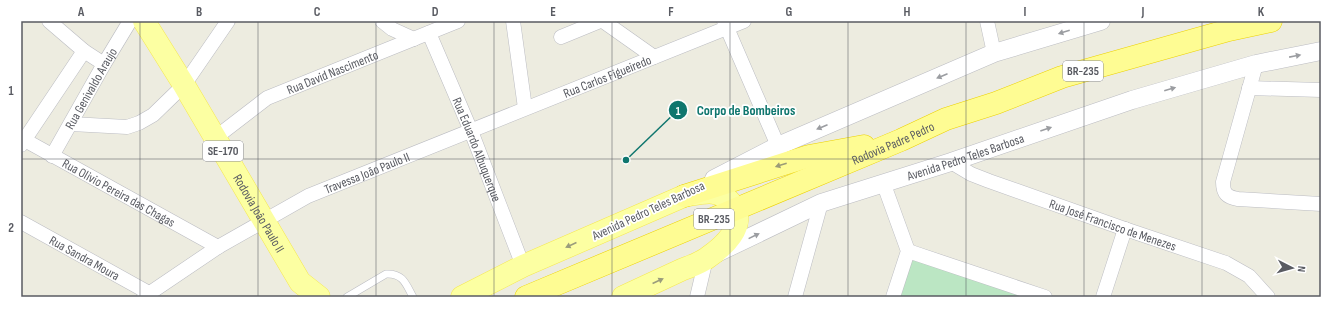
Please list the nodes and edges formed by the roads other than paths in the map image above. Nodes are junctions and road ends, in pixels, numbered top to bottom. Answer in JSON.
{"nodes":[{"id":1,"x":49,"y":21,"type":"edge"},
{"id":2,"x":130,"y":21,"type":"edge"},
{"id":3,"x":144,"y":21,"type":"edge"},
{"id":4,"x":228,"y":21,"type":"edge"},
{"id":5,"x":382,"y":21,"type":"edge"},
{"id":6,"x":458,"y":21,"type":"edge"},
{"id":7,"x":513,"y":21,"type":"edge"},
{"id":8,"x":600,"y":21,"type":"edge"},
{"id":9,"x":603,"y":21,"type":"edge"},
{"id":10,"x":744,"y":21,"type":"edge"},
{"id":11,"x":987,"y":21,"type":"edge"},
{"id":12,"x":1101,"y":21,"type":"edge"},
{"id":13,"x":1270,"y":21,"type":"edge"},
{"id":14,"x":726,"y":25,"type":"edge"},
{"id":15,"x":429,"y":33,"type":"junction"},
{"id":16,"x":561,"y":37,"type":"dead end"},
{"id":17,"x":414,"y":39,"type":"junction"},
{"id":18,"x":84,"y":50,"type":"junction"},
{"id":19,"x":1321,"y":51,"type":"edge"},
{"id":20,"x":994,"y":53,"type":"junction"},
{"id":21,"x":654,"y":57,"type":"junction"},
{"id":22,"x":104,"y":64,"type":"junction"},
{"id":23,"x":1256,"y":64,"type":"junction"},
{"id":24,"x":184,"y":85,"type":"junction"},
{"id":25,"x":1249,"y":88,"type":"junction"},
{"id":26,"x":1321,"y":90,"type":"edge"},
{"id":27,"x":525,"y":108,"type":"junction"},
{"id":28,"x":71,"y":124,"type":"junction"},
{"id":29,"x":471,"y":131,"type":"junction"},
{"id":30,"x":215,"y":138,"type":"junction"},
{"id":31,"x":901,"y":140,"type":"junction"},
{"id":32,"x":22,"y":141,"type":"edge"},
{"id":33,"x":778,"y":146,"type":"junction"},
{"id":34,"x":52,"y":156,"type":"junction"},
{"id":35,"x":951,"y":162,"type":"junction"},
{"id":36,"x":884,"y":182,"type":"junction"},
{"id":37,"x":684,"y":196,"type":"junction"},
{"id":38,"x":821,"y":203,"type":"junction"},
{"id":39,"x":1321,"y":204,"type":"edge"},
{"id":40,"x":736,"y":210,"type":"junction"},
{"id":41,"x":265,"y":221,"type":"junction"},
{"id":42,"x":21,"y":222,"type":"edge"},
{"id":43,"x":1125,"y":229,"type":"junction"},
{"id":44,"x":218,"y":247,"type":"junction"},
{"id":45,"x":908,"y":251,"type":"junction"},
{"id":46,"x":706,"y":259,"type":"junction"},
{"id":47,"x":523,"y":266,"type":"junction"},
{"id":48,"x":574,"y":277,"type":"junction"},
{"id":49,"x":302,"y":289,"type":"edge"},
{"id":50,"x":147,"y":295,"type":"edge"},
{"id":51,"x":319,"y":297,"type":"edge"},
{"id":52,"x":347,"y":297,"type":"edge"},
{"id":53,"x":413,"y":297,"type":"edge"},
{"id":54,"x":462,"y":297,"type":"edge"},
{"id":55,"x":526,"y":297,"type":"edge"},
{"id":56,"x":552,"y":297,"type":"edge"},
{"id":57,"x":623,"y":297,"type":"edge"},
{"id":58,"x":697,"y":297,"type":"edge"},
{"id":59,"x":795,"y":297,"type":"edge"},
{"id":60,"x":893,"y":297,"type":"edge"},
{"id":61,"x":1045,"y":297,"type":"edge"},
{"id":62,"x":1103,"y":297,"type":"edge"},
{"id":63,"x":1268,"y":297,"type":"edge"}],
"edges":[{"from":1,"to":18,"type":"street"},
{"from":2,"to":22,"type":"street","name":"Rua Genivaldo Araujo"},
{"from":3,"to":24,"type":"main road","name":"Rodovia João Paulo II","number":"SE-170"},
{"from":4,"to":24,"type":"street"},
{"from":5,"to":17,"type":"street"},
{"from":6,"to":15,"type":"street","name":"Rua David Nascimento"},
{"from":7,"to":27,"type":"street"},
{"from":8,"to":16,"type":"street"},
{"from":9,"to":21,"type":"street"},
{"from":10,"to":14,"type":"street","name":"Rua Carlos Figueiredo"},
{"from":11,"to":20,"type":"street"},
{"from":12,"to":20,"type":"street","name":"Avenida Pedro Teles Barbosa","one_way":true},
{"from":13,"to":31,"type":"highway","name":"Rodovia Padre Pedro","number":"BR-235"},
{"from":14,"to":21,"type":"street","name":"Rua Carlos Figueiredo"},
{"from":14,"to":33,"type":"street"},
{"from":15,"to":17,"type":"street","name":"Rua David Nascimento"},
{"from":15,"to":29,"type":"street","name":"Rua Eduardo Albuquerque"},
{"from":17,"to":30,"type":"street","name":"Rua David Nascimento"},
{"from":18,"to":22,"type":"street"},
{"from":18,"to":32,"type":"street","name":"Rua Genivaldo Araujo"},
{"from":23,"to":19,"type":"street","name":"Avenida Pedro Teles Barbosa","one_way":true},
{"from":20,"to":33,"type":"street","name":"Avenida Pedro Teles Barbosa","one_way":true},
{"from":21,"to":27,"type":"street","name":"Rua Carlos Figueiredo"},
{"from":22,"to":28,"type":"street","name":"Rua Genivaldo Araujo"},
{"from":23,"to":25,"type":"street"},
{"from":35,"to":23,"type":"street","name":"Avenida Pedro Teles Barbosa","one_way":true},
{"from":24,"to":28,"type":"street"},
{"from":24,"to":30,"type":"main road","name":"Rodovia João Paulo II","number":"SE-170"},
{"from":25,"to":26,"type":"street"},
{"from":25,"to":39,"type":"street"},
{"from":27,"to":29,"type":"street","name":"Rua Carlos Figueiredo"},
{"from":28,"to":34,"type":"street","name":"Rua Genivaldo Araujo"},
{"from":29,"to":41,"type":"street","name":"Travessa João Paulo II"},
{"from":29,"to":47,"type":"street","name":"Rua Eduardo Albuquerque"},
{"from":30,"to":41,"type":"main road","name":"Rodovia João Paulo II","number":"SE-170"},
{"from":31,"to":37,"type":"highway","one_way":true},
{"from":31,"to":40,"type":"highway","name":"Rodovia Padre Pedro","number":"BR-235"},
{"from":32,"to":34,"type":"street","name":"Rua Olivio Pereira das Chagas"},
{"from":33,"to":37,"type":"street","name":"Avenida Pedro Teles Barbosa"},
{"from":34,"to":44,"type":"street","name":"Rua Olivio Pereira das Chagas"},
{"from":35,"to":36,"type":"street","name":"Avenida Pedro Teles Barbosa"},
{"from":35,"to":43,"type":"street","name":"Rua José Francisco de Menezes"},
{"from":36,"to":38,"type":"street","name":"Avenida Pedro Teles Barbosa"},
{"from":36,"to":45,"type":"street"},
{"from":37,"to":40,"type":"main road"},
{"from":37,"to":47,"type":"main road","name":"Avenida Pedro Teles Barbosa","one_way":true},
{"from":46,"to":38,"type":"street","name":"Avenida Pedro Teles Barbosa","one_way":true},
{"from":38,"to":59,"type":"street"},
{"from":40,"to":46,"type":"main road"},
{"from":40,"to":48,"type":"highway","name":"Rodovia Padre Pedro","number":"BR-235"},
{"from":41,"to":44,"type":"street","name":"Travessa João Paulo II"},
{"from":41,"to":49,"type":"main road","name":"Rodovia João Paulo II","number":"SE-170"},
{"from":42,"to":50,"type":"street","name":"Rua Sandra Moura"},
{"from":43,"to":62,"type":"street"},
{"from":43,"to":63,"type":"street","name":"Rua José Francisco de Menezes"},
{"from":44,"to":50,"type":"street","name":"Travessa João Paulo II"},
{"from":45,"to":60,"type":"street"},
{"from":45,"to":61,"type":"street"},
{"from":57,"to":46,"type":"main road","name":"Avenida Pedro Teles Barbosa","one_way":true},
{"from":46,"to":58,"type":"street"},
{"from":47,"to":54,"type":"main road","name":"Avenida Pedro Teles Barbosa"},
{"from":48,"to":55,"type":"highway","name":"Rodovia Padre Pedro","number":"BR-235"},
{"from":48,"to":56,"type":"highway"},
{"from":49,"to":51,"type":"main road","name":"Rodovia João Paulo II"},
{"from":52,"to":53,"type":"lane"}]}
